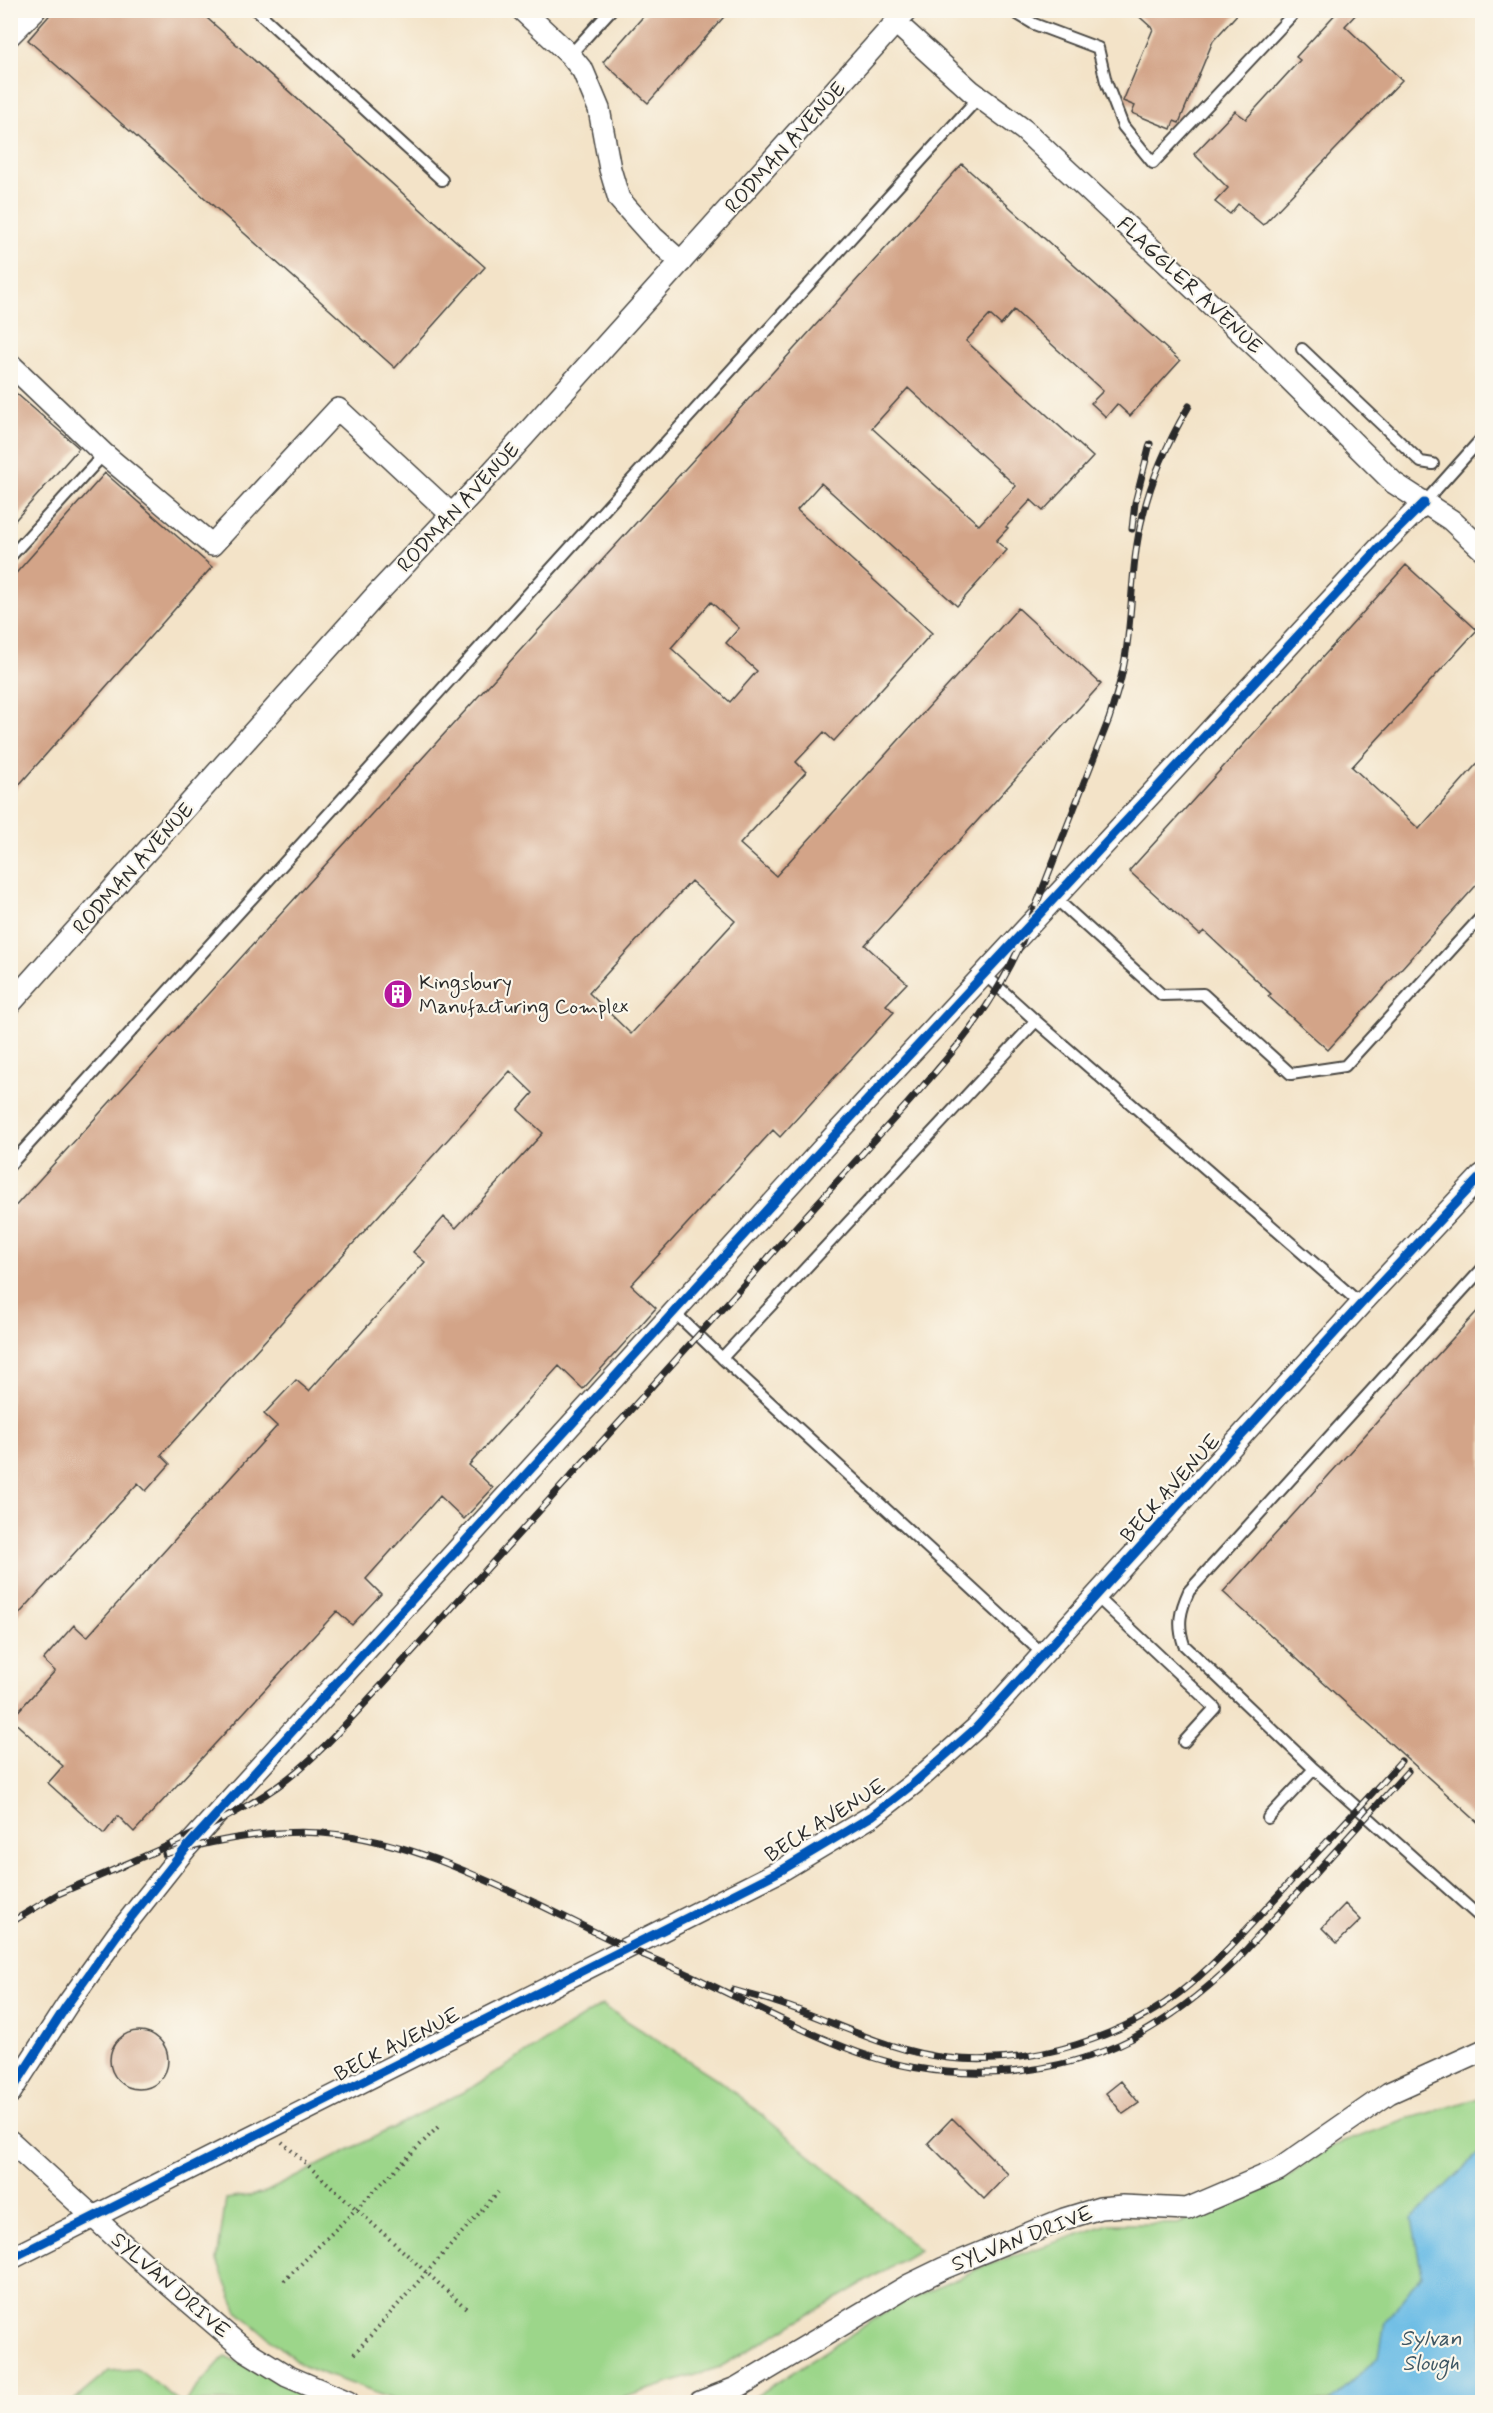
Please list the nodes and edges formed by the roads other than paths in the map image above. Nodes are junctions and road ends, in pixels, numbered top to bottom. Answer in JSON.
{"nodes":[{"id":1,"x":35,"y":10,"type":"edge"},
{"id":2,"x":256,"y":10,"type":"edge"},
{"id":3,"x":522,"y":10,"type":"edge"},
{"id":4,"x":611,"y":10,"type":"edge"},
{"id":5,"x":1011,"y":10,"type":"edge"},
{"id":6,"x":1297,"y":10,"type":"edge"},
{"id":7,"x":902,"y":17,"type":"edge"},
{"id":8,"x":10,"y":35,"type":"edge"},
{"id":9,"x":570,"y":55,"type":"junction"},
{"id":10,"x":979,"y":97,"type":"junction"},
{"id":11,"x":442,"y":180,"type":"dead end"},
{"id":12,"x":681,"y":262,"type":"junction"},
{"id":13,"x":1302,"y":349,"type":"dead end"},
{"id":14,"x":10,"y":364,"type":"edge"},
{"id":15,"x":1482,"y":438,"type":"edge"},
{"id":16,"x":104,"y":454,"type":"junction"},
{"id":17,"x":1433,"y":464,"type":"dead end"},
{"id":18,"x":1424,"y":503,"type":"junction"},
{"id":19,"x":451,"y":514,"type":"junction"},
{"id":20,"x":1482,"y":549,"type":"edge"},
{"id":21,"x":10,"y":557,"type":"edge"},
{"id":22,"x":1054,"y":897,"type":"junction"},
{"id":23,"x":1482,"y":916,"type":"edge"},
{"id":24,"x":984,"y":974,"type":"junction"},
{"id":25,"x":10,"y":1004,"type":"edge"},
{"id":26,"x":1036,"y":1021,"type":"junction"},
{"id":27,"x":10,"y":1165,"type":"edge"},
{"id":28,"x":1482,"y":1175,"type":"edge"},
{"id":29,"x":1482,"y":1269,"type":"edge"},
{"id":30,"x":1361,"y":1304,"type":"junction"},
{"id":31,"x":673,"y":1311,"type":"junction"},
{"id":32,"x":722,"y":1358,"type":"junction"},
{"id":33,"x":1096,"y":1596,"type":"junction"},
{"id":34,"x":1043,"y":1654,"type":"junction"},
{"id":35,"x":1184,"y":1742,"type":"dead end"},
{"id":36,"x":1314,"y":1769,"type":"junction"},
{"id":37,"x":1268,"y":1818,"type":"dead end"},
{"id":38,"x":1482,"y":1919,"type":"edge"},
{"id":39,"x":1482,"y":2051,"type":"edge"},
{"id":40,"x":10,"y":2093,"type":"edge"},
{"id":41,"x":10,"y":2141,"type":"edge"},
{"id":42,"x":94,"y":2217,"type":"junction"},
{"id":43,"x":10,"y":2259,"type":"edge"},
{"id":44,"x":348,"y":2403,"type":"edge"},
{"id":45,"x":700,"y":2403,"type":"edge"}],
"edges":[{"from":1,"to":8,"type":"street"},
{"from":2,"to":11,"type":"lane"},
{"from":3,"to":9,"type":"street"},
{"from":4,"to":9,"type":"lane"},
{"from":5,"to":6,"type":"lane"},
{"from":7,"to":10,"type":"street","name":"FLAGGLER AVENUE"},
{"from":7,"to":12,"type":"street","name":"RODMAN AVENUE"},
{"from":9,"to":12,"type":"street"},
{"from":10,"to":18,"type":"street","name":"FLAGGLER AVENUE"},
{"from":10,"to":27,"type":"lane"},
{"from":12,"to":19,"type":"street","name":"RODMAN AVENUE"},
{"from":13,"to":17,"type":"lane"},
{"from":14,"to":16,"type":"street"},
{"from":15,"to":18,"type":"lane"},
{"from":16,"to":19,"type":"street"},
{"from":16,"to":21,"type":"lane"},
{"from":18,"to":20,"type":"street","name":"FLAGGLER AVENUE"},
{"from":18,"to":22,"type":"street"},
{"from":19,"to":25,"type":"street","name":"RODMAN AVENUE"},
{"from":22,"to":23,"type":"lane"},
{"from":22,"to":24,"type":"street"},
{"from":24,"to":26,"type":"lane"},
{"from":24,"to":31,"type":"street"},
{"from":26,"to":30,"type":"lane"},
{"from":26,"to":32,"type":"lane"},
{"from":28,"to":30,"type":"street","name":"BECK AVENUE"},
{"from":29,"to":36,"type":"lane"},
{"from":30,"to":33,"type":"street","name":"BECK AVENUE"},
{"from":31,"to":32,"type":"lane"},
{"from":31,"to":40,"type":"street"},
{"from":32,"to":34,"type":"lane"},
{"from":33,"to":34,"type":"street","name":"BECK AVENUE"},
{"from":33,"to":35,"type":"lane"},
{"from":34,"to":42,"type":"street","name":"BECK AVENUE"},
{"from":36,"to":37,"type":"lane"},
{"from":36,"to":38,"type":"lane"},
{"from":39,"to":45,"type":"street","name":"SYLVAN DRIVE"},
{"from":41,"to":42,"type":"street","name":"SYLVAN DRIVE"},
{"from":42,"to":43,"type":"street","name":"BECK AVENUE"},
{"from":42,"to":44,"type":"street","name":"SYLVAN DRIVE"}]}
